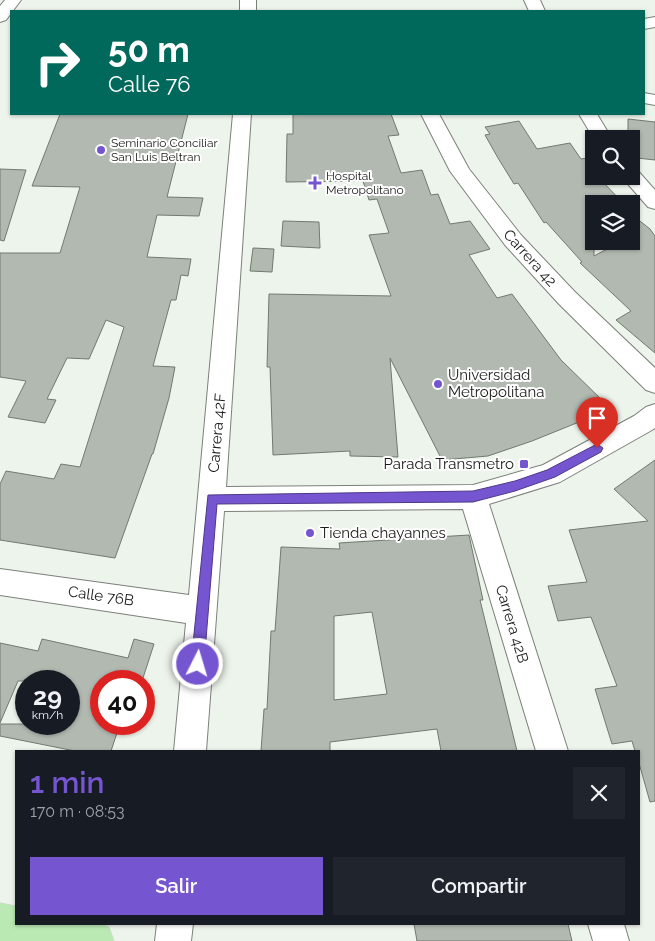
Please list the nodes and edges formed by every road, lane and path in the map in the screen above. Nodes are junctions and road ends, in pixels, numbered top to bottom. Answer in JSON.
{"nodes":[{"id":1,"x":13,"y":0,"type":"edge"},
{"id":2,"x":2,"y":27,"type":"edge"},
{"id":3,"x":242,"y":115,"type":"edge"},
{"id":4,"x":431,"y":115,"type":"edge"},
{"id":5,"x":589,"y":115,"type":"edge"},
{"id":6,"x":598,"y":130,"type":"edge"},
{"id":7,"x":639,"y":185,"type":"edge"},
{"id":8,"x":655,"y":202,"type":"edge"},
{"id":9,"x":655,"y":383,"type":"edge"},
{"id":10,"x":655,"y":414,"type":"edge"},
{"id":11,"x":473,"y":496,"type":"junction"},
{"id":12,"x":212,"y":499,"type":"junction"},
{"id":13,"x":0,"y":582,"type":"edge"},
{"id":14,"x":202,"y":611,"type":"junction"},
{"id":15,"x":190,"y":750,"type":"edge"},
{"id":16,"x":552,"y":750,"type":"edge"},
{"id":17,"x":0,"y":922,"type":"edge"},
{"id":18,"x":175,"y":925,"type":"edge"},
{"id":19,"x":606,"y":925,"type":"edge"},
{"id":20,"x":95,"y":941,"type":"edge"},
{"id":21,"x":173,"y":941,"type":"edge"},
{"id":22,"x":611,"y":941,"type":"edge"}],
"edges":[{"from":1,"to":2,"type":"street"},
{"from":3,"to":12,"type":"street","name":"Carrera 42F"},
{"from":4,"to":9,"type":"street","name":"Carrera 42"},
{"from":5,"to":6,"type":"street"},
{"from":7,"to":8,"type":"street"},
{"from":10,"to":11,"type":"street"},
{"from":11,"to":12,"type":"street"},
{"from":11,"to":16,"type":"street","name":"Carrera 42B"},
{"from":12,"to":14,"type":"street","name":"Carrera 42F"},
{"from":13,"to":14,"type":"street","name":"Calle 76B"},
{"from":14,"to":15,"type":"street","name":"Carrera 42F"},
{"from":17,"to":20,"type":"main road"},
{"from":18,"to":21,"type":"street"},
{"from":19,"to":22,"type":"street"}]}
